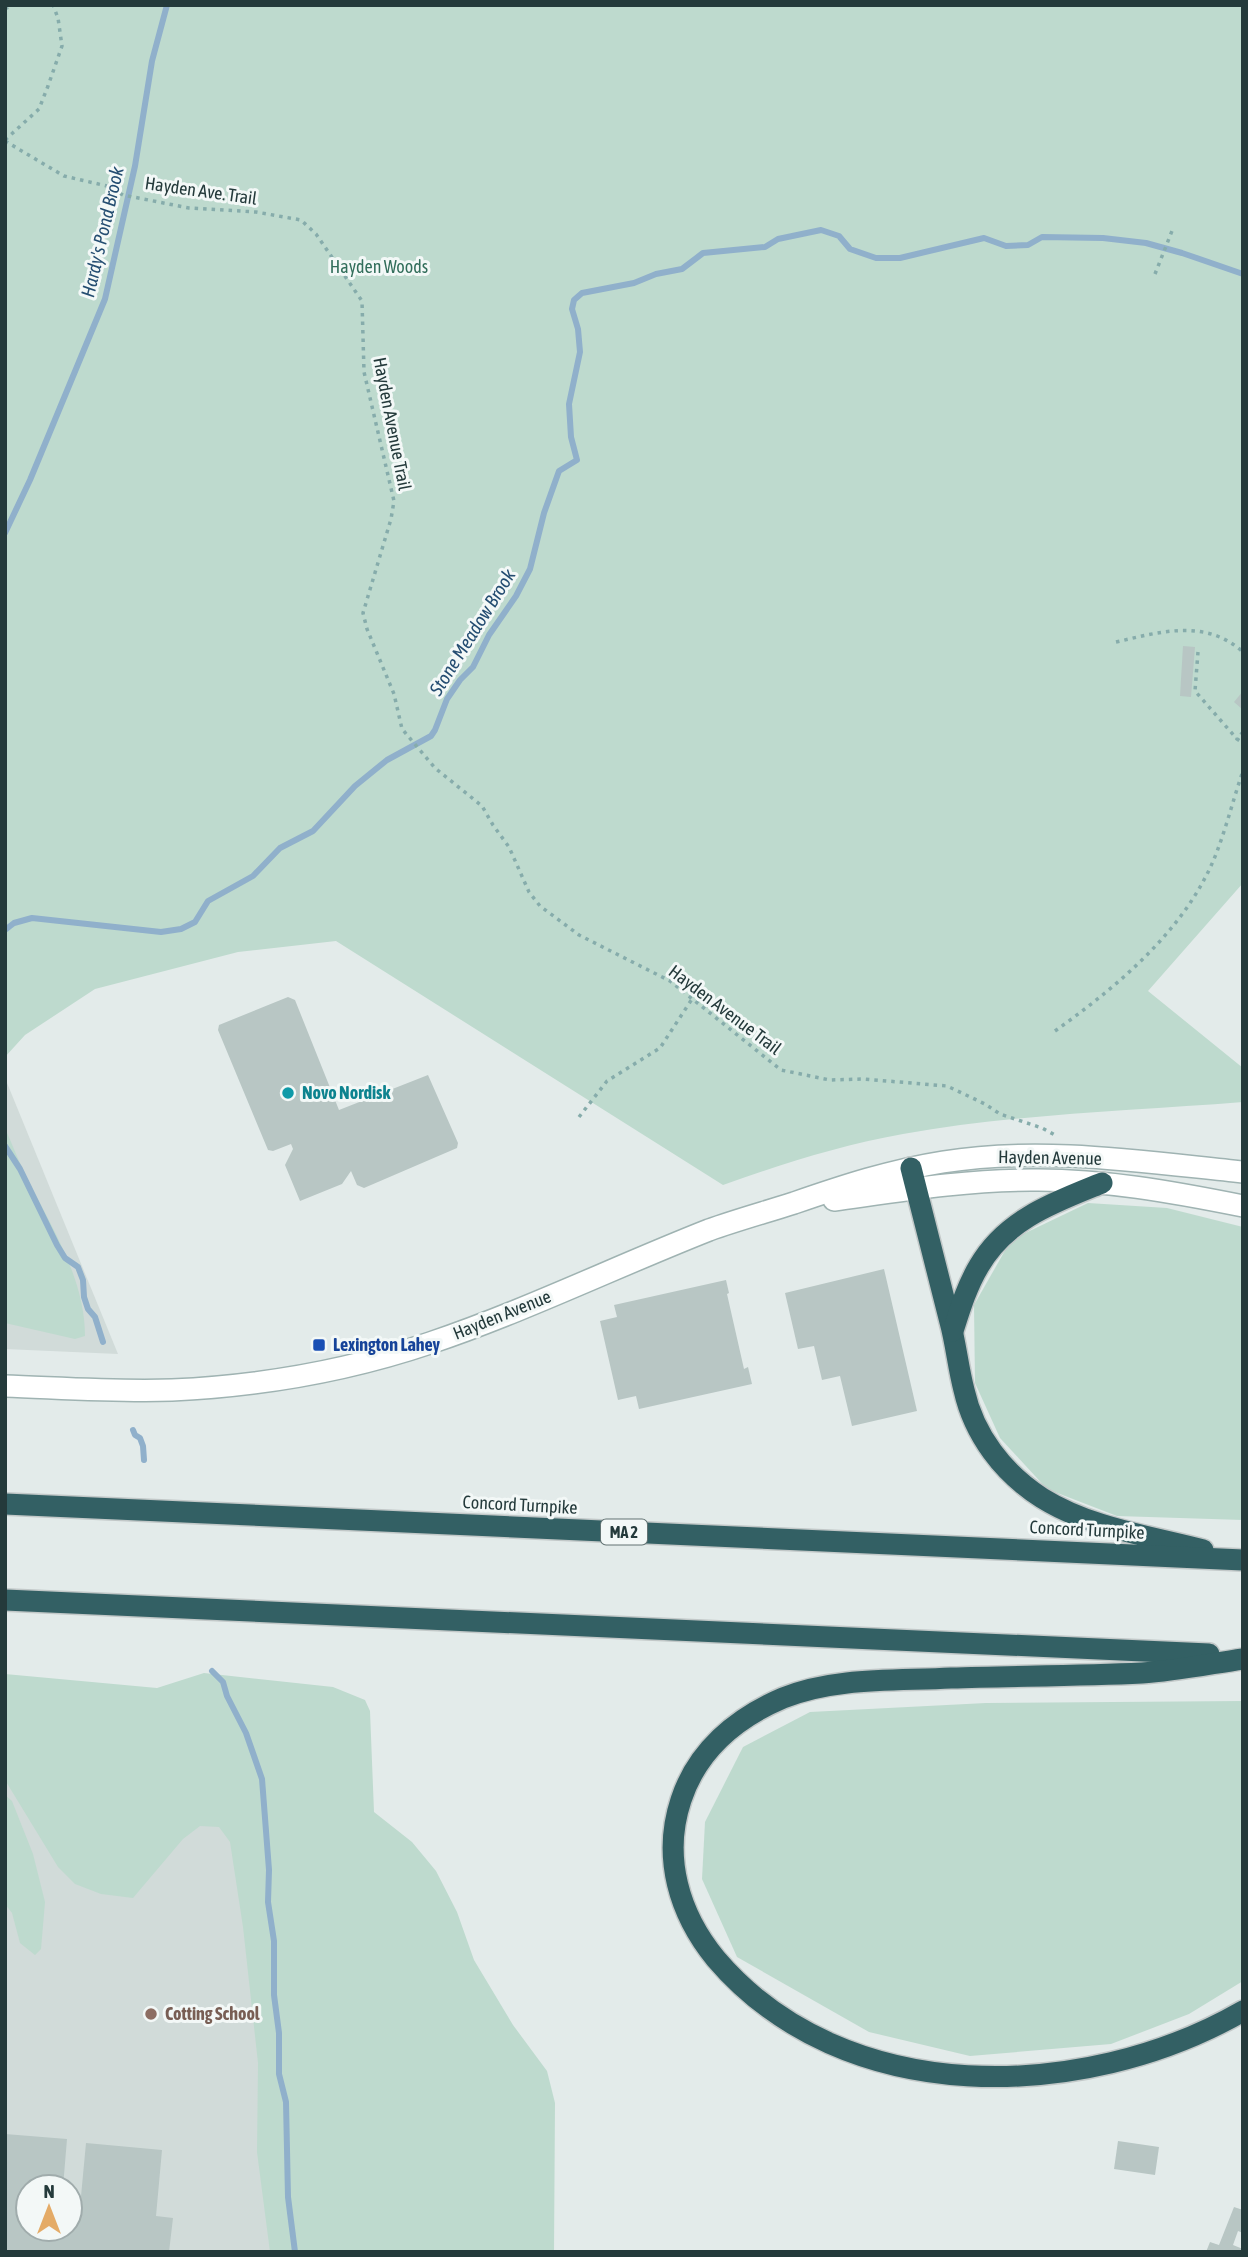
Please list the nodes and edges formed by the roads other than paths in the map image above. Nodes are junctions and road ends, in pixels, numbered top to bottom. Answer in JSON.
{"nodes":[{"id":1,"x":1243,"y":1172,"type":"edge"},
{"id":2,"x":914,"y":1178,"type":"junction"},
{"id":3,"x":1102,"y":1183,"type":"junction"},
{"id":4,"x":1243,"y":1206,"type":"edge"},
{"id":5,"x":953,"y":1331,"type":"junction"},
{"id":6,"x":5,"y":1386,"type":"edge"},
{"id":7,"x":5,"y":1504,"type":"edge"},
{"id":8,"x":1243,"y":1560,"type":"edge"},
{"id":9,"x":5,"y":1600,"type":"edge"},
{"id":10,"x":1243,"y":1657,"type":"edge"},
{"id":11,"x":1243,"y":2011,"type":"edge"}],
"edges":[{"from":1,"to":2,"type":"street","name":"Hayden Avenue"},
{"from":2,"to":3,"type":"street","name":"Hayden Avenue"},
{"from":2,"to":5,"type":"highway"},
{"from":2,"to":6,"type":"street","name":"Hayden Avenue"},
{"from":3,"to":4,"type":"street","name":"Hayden Avenue"},
{"from":3,"to":5,"type":"highway"},
{"from":5,"to":8,"type":"highway"},
{"from":7,"to":8,"type":"highway","name":"Concord Turnpike","number":"MA 2"},
{"from":9,"to":10,"type":"highway"},
{"from":10,"to":11,"type":"highway"}]}
